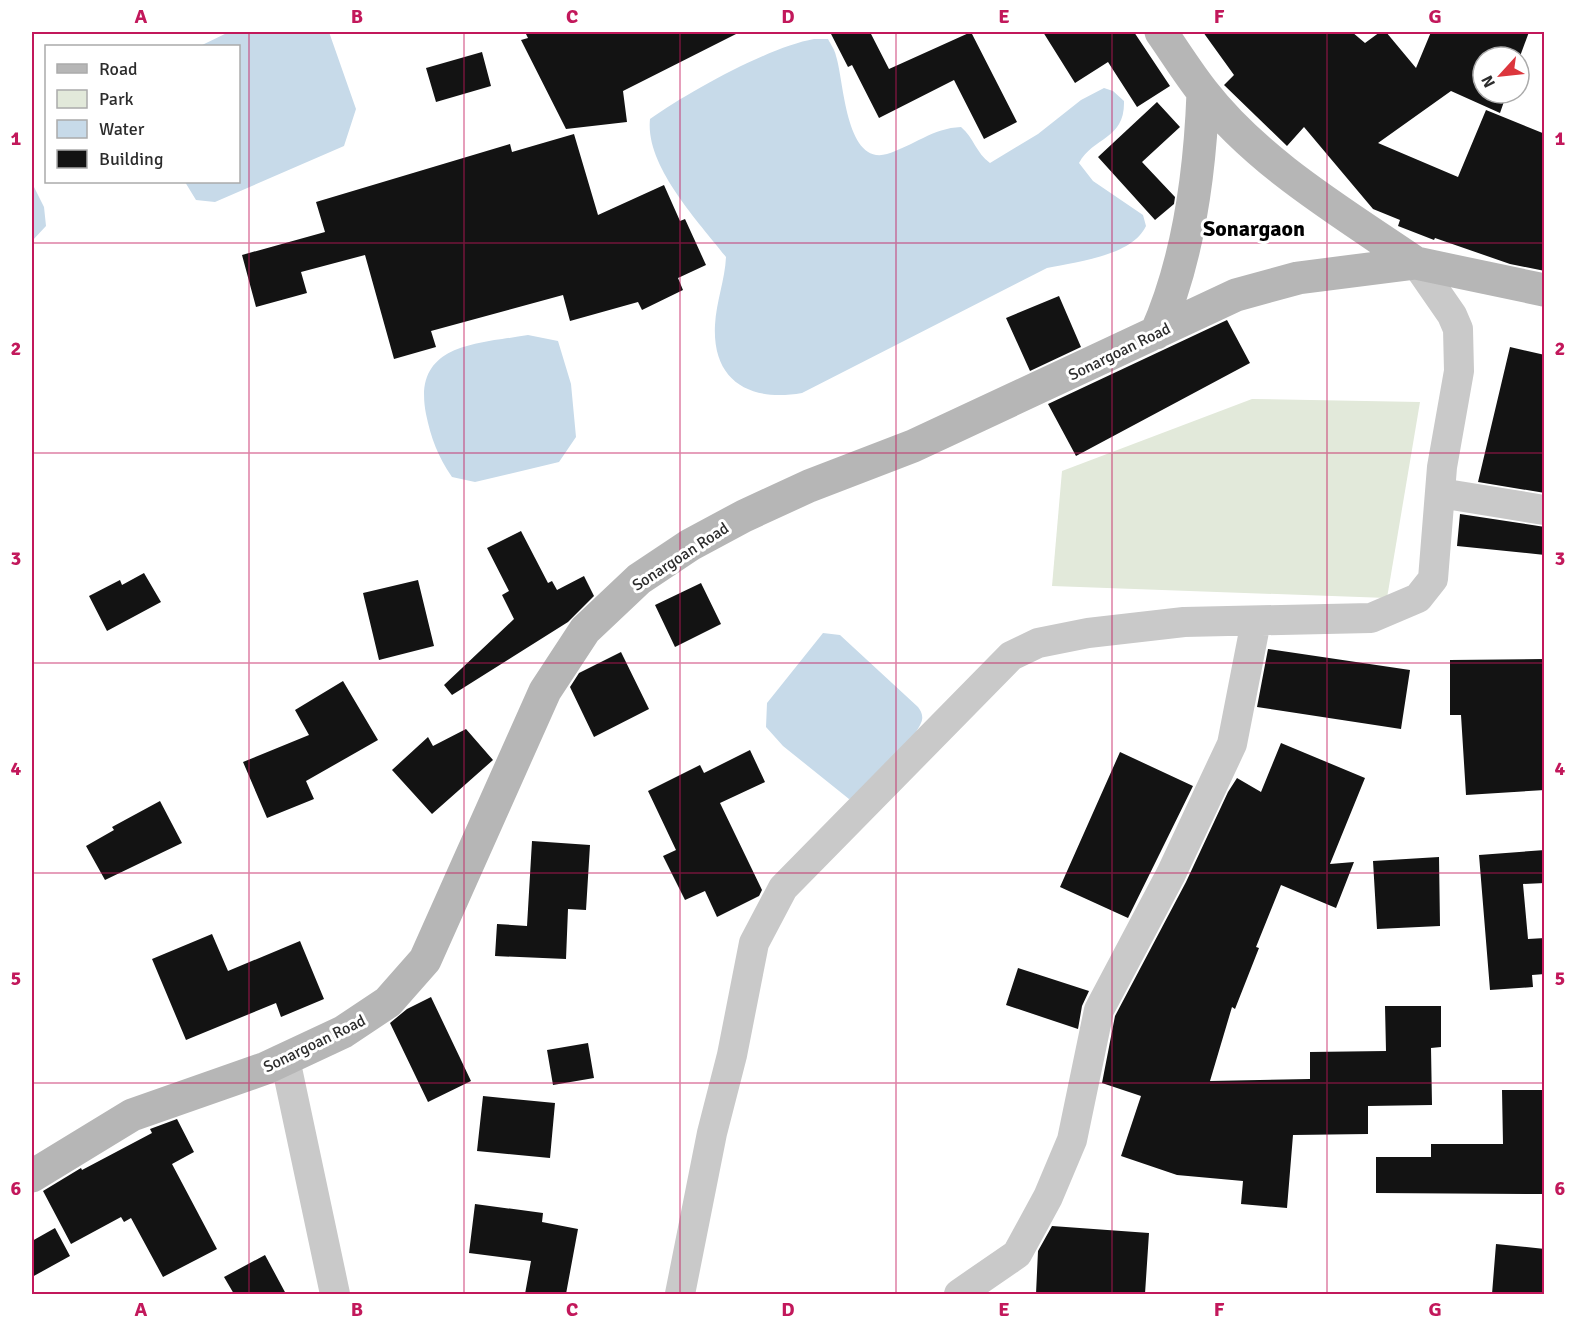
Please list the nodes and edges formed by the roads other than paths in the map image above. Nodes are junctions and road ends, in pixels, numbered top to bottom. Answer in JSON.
{"nodes":[{"id":1,"x":1161,"y":32,"type":"edge"},
{"id":2,"x":1203,"y":93,"type":"junction"},
{"id":3,"x":1416,"y":263,"type":"junction"},
{"id":4,"x":1545,"y":290,"type":"edge"},
{"id":5,"x":1156,"y":333,"type":"junction"},
{"id":6,"x":1440,"y":494,"type":"junction"},
{"id":7,"x":1545,"y":510,"type":"edge"},
{"id":8,"x":1257,"y":621,"type":"junction"},
{"id":9,"x":285,"y":1059,"type":"junction"},
{"id":10,"x":32,"y":1176,"type":"edge"},
{"id":11,"x":335,"y":1294,"type":"edge"},
{"id":12,"x":680,"y":1294,"type":"edge"},
{"id":13,"x":959,"y":1294,"type":"edge"}],
"edges":[{"from":1,"to":2,"type":"main road","name":"Sonargoan Road"},
{"from":2,"to":3,"type":"main road","name":"Sonargoan Road"},
{"from":2,"to":5,"type":"main road"},
{"from":3,"to":4,"type":"main road","name":"Sonargoan Road"},
{"from":3,"to":5,"type":"main road","name":"Sonargoan Road"},
{"from":3,"to":6,"type":"street"},
{"from":5,"to":9,"type":"main road","name":"Sonargoan Road"},
{"from":6,"to":7,"type":"street"},
{"from":6,"to":8,"type":"street"},
{"from":8,"to":12,"type":"street"},
{"from":8,"to":13,"type":"street"},
{"from":9,"to":10,"type":"main road","name":"Sonargoan Road"},
{"from":9,"to":11,"type":"street"}]}
